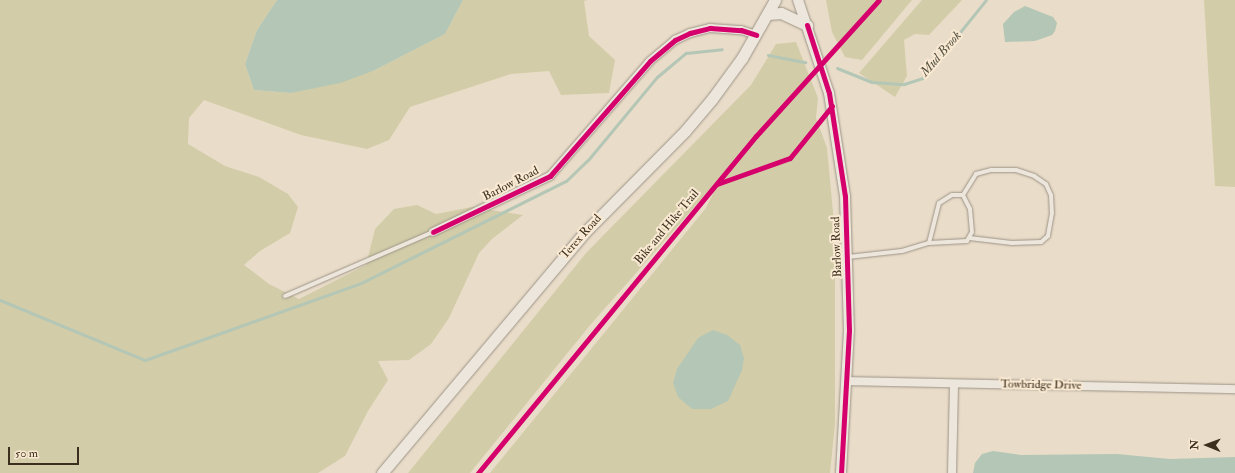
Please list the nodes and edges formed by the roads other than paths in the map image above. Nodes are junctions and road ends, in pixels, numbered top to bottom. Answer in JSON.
{"nodes":[{"id":1,"x":775,"y":0,"type":"edge"},
{"id":2,"x":798,"y":0,"type":"edge"},
{"id":3,"x":768,"y":14,"type":"junction"},
{"id":4,"x":807,"y":25,"type":"junction"},
{"id":5,"x":756,"y":35,"type":"junction"},
{"id":6,"x":963,"y":195,"type":"junction"},
{"id":7,"x":433,"y":232,"type":"joint"},
{"id":8,"x":969,"y":238,"type":"junction"},
{"id":9,"x":929,"y":243,"type":"junction"},
{"id":10,"x":847,"y":257,"type":"junction"},
{"id":11,"x":285,"y":296,"type":"dead end"},
{"id":12,"x":847,"y":381,"type":"junction"},
{"id":13,"x":954,"y":384,"type":"junction"},
{"id":14,"x":1235,"y":389,"type":"edge"},
{"id":15,"x":382,"y":473,"type":"edge"},
{"id":16,"x":841,"y":473,"type":"edge"},
{"id":17,"x":952,"y":473,"type":"edge"}],
"edges":[{"from":1,"to":3,"type":"main road","name":"Terex Road"},
{"from":2,"to":4,"type":"street","name":"Barlow Road"},
{"from":3,"to":4,"type":"main road"},
{"from":3,"to":5,"type":"main road","name":"Terex Road"},
{"from":4,"to":10,"type":"street","name":"Barlow Road"},
{"from":5,"to":7,"type":"street","name":"Barlow Road"},
{"from":5,"to":15,"type":"main road","name":"Terex Road"},
{"from":6,"to":8,"type":"lane"},
{"from":6,"to":8,"type":"lane"},
{"from":6,"to":9,"type":"lane"},
{"from":7,"to":11,"type":"lane"},
{"from":8,"to":9,"type":"lane"},
{"from":9,"to":10,"type":"lane"},
{"from":10,"to":12,"type":"street","name":"Barlow Road"},
{"from":12,"to":13,"type":"street","name":"Towbridge Drive"},
{"from":12,"to":16,"type":"street","name":"Barlow Road"},
{"from":13,"to":14,"type":"street","name":"Towbridge Drive"},
{"from":13,"to":17,"type":"street"}]}
